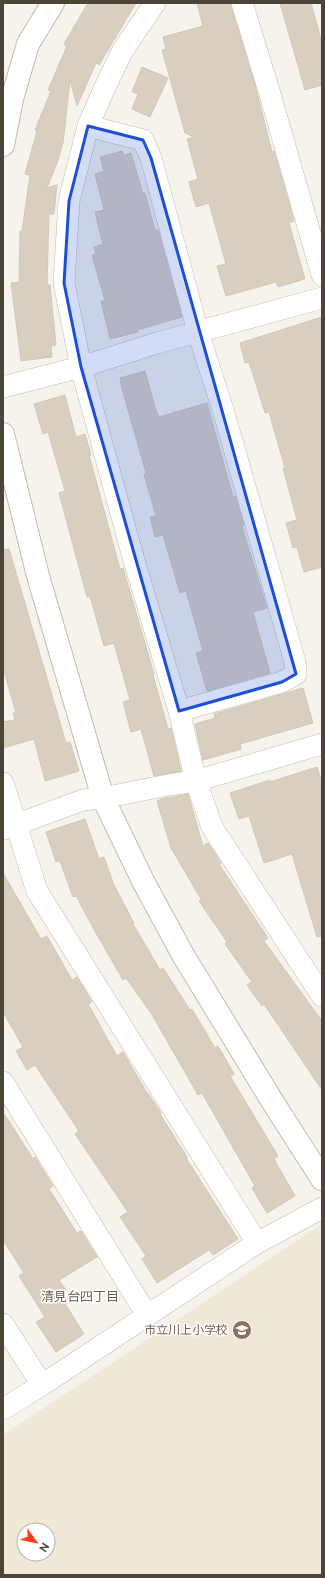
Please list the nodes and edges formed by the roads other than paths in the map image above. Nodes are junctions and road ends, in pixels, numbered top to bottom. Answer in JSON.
{"nodes":[{"id":1,"x":53,"y":3,"type":"edge"},
{"id":2,"x":155,"y":3,"type":"edge"},
{"id":3,"x":242,"y":3,"type":"edge"},
{"id":4,"x":88,"y":126,"type":"junction"},
{"id":5,"x":3,"y":145,"type":"edge"},
{"id":6,"x":322,"y":275,"type":"edge"},
{"id":7,"x":322,"y":298,"type":"edge"},
{"id":8,"x":198,"y":332,"type":"junction"},
{"id":9,"x":81,"y":367,"type":"junction"},
{"id":10,"x":3,"y":387,"type":"edge"},
{"id":11,"x":3,"y":434,"type":"edge"},
{"id":12,"x":180,"y":711,"type":"junction"},
{"id":13,"x":322,"y":746,"type":"edge"},
{"id":14,"x":196,"y":781,"type":"junction"},
{"id":15,"x":3,"y":783,"type":"edge"},
{"id":16,"x":104,"y":798,"type":"junction"},
{"id":17,"x":10,"y":827,"type":"edge"},
{"id":18,"x":322,"y":996,"type":"edge"},
{"id":19,"x":3,"y":1082,"type":"edge"},
{"id":20,"x":322,"y":1178,"type":"edge"},
{"id":21,"x":322,"y":1208,"type":"edge"},
{"id":22,"x":257,"y":1243,"type":"junction"},
{"id":23,"x":147,"y":1315,"type":"junction"},
{"id":24,"x":3,"y":1324,"type":"edge"},
{"id":25,"x":42,"y":1385,"type":"junction"},
{"id":26,"x":3,"y":1409,"type":"edge"}],
"edges":[{"from":1,"to":5,"type":"street"},
{"from":2,"to":4,"type":"street"},
{"from":3,"to":6,"type":"street"},
{"from":4,"to":8,"type":"street"},
{"from":4,"to":9,"type":"street"},
{"from":7,"to":8,"type":"street"},
{"from":8,"to":9,"type":"street"},
{"from":8,"to":12,"type":"street"},
{"from":9,"to":10,"type":"street"},
{"from":9,"to":12,"type":"street"},
{"from":11,"to":16,"type":"street"},
{"from":12,"to":14,"type":"street"},
{"from":13,"to":14,"type":"street"},
{"from":14,"to":16,"type":"street"},
{"from":14,"to":18,"type":"street"},
{"from":15,"to":17,"type":"street"},
{"from":16,"to":17,"type":"street"},
{"from":16,"to":20,"type":"street"},
{"from":17,"to":22,"type":"street"},
{"from":19,"to":23,"type":"street"},
{"from":21,"to":22,"type":"street"},
{"from":22,"to":23,"type":"street"},
{"from":23,"to":25,"type":"street"},
{"from":24,"to":25,"type":"street"},
{"from":25,"to":26,"type":"street"}]}
